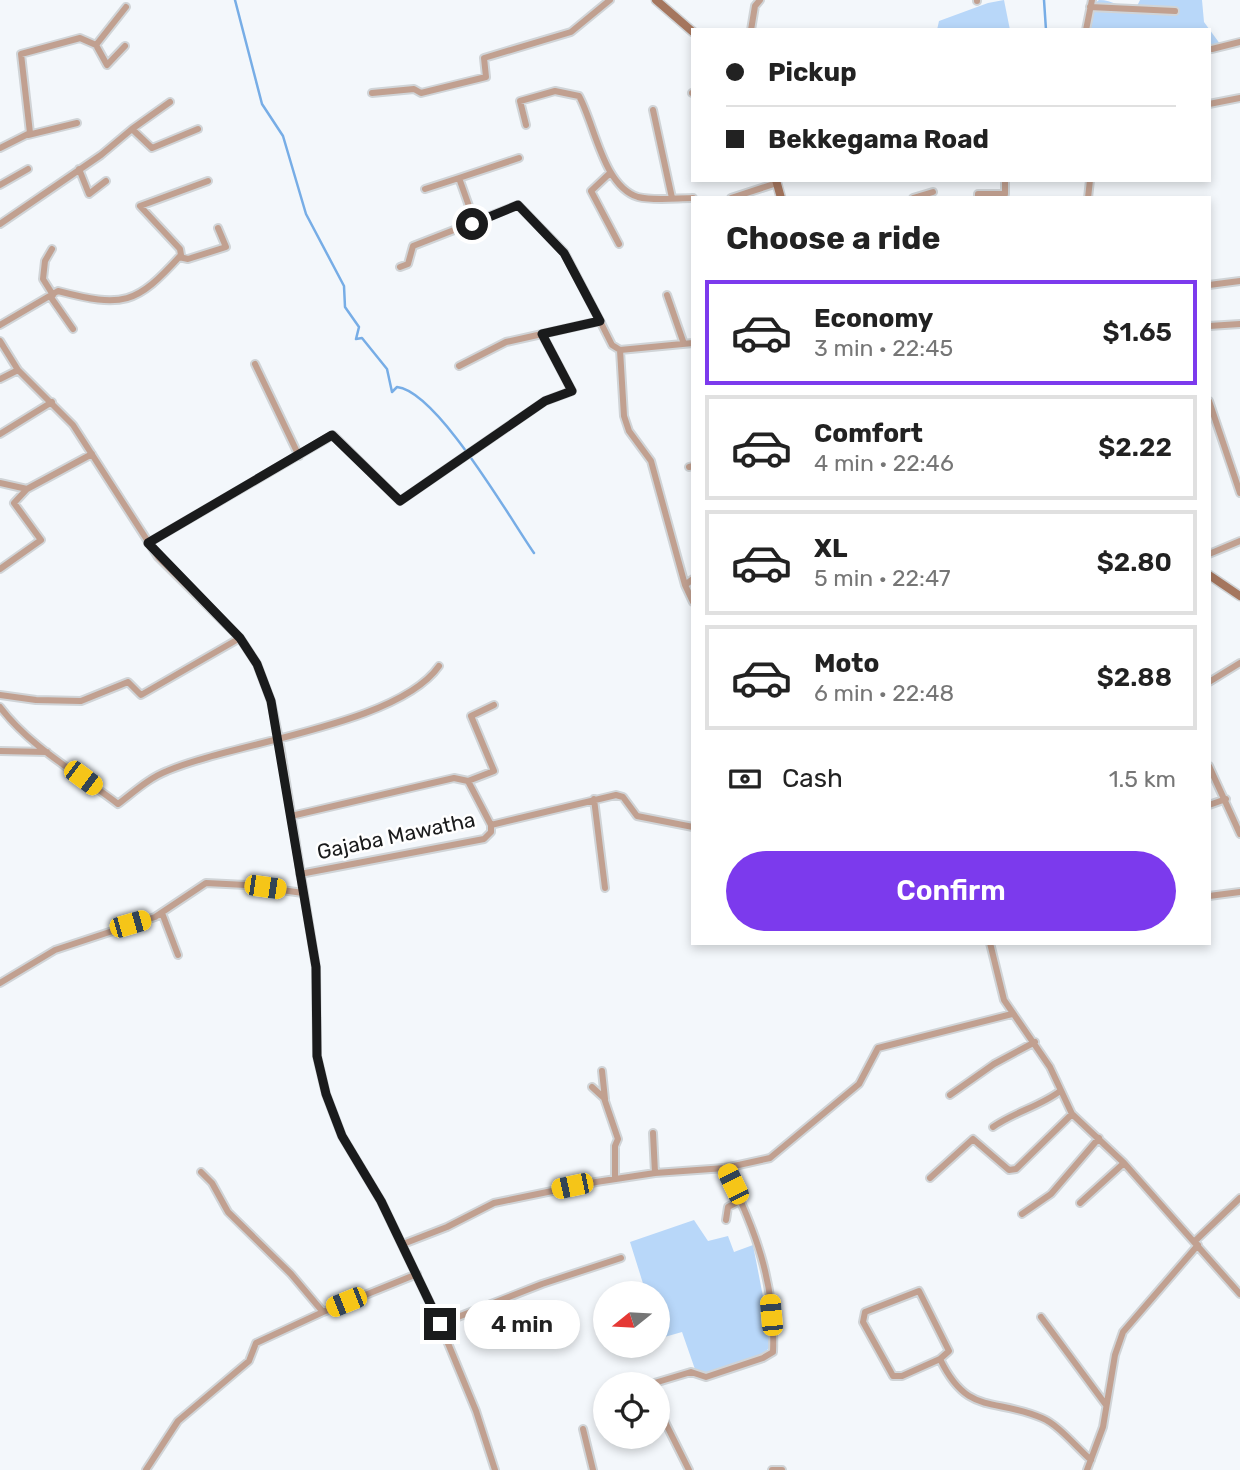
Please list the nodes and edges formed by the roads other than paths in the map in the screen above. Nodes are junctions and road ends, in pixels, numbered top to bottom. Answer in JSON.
{"nodes":[{"id":1,"x":610,"y":0,"type":"edge"},
{"id":2,"x":656,"y":0,"type":"edge"},
{"id":3,"x":760,"y":0,"type":"edge"},
{"id":4,"x":1091,"y":4,"type":"edge"},
{"id":5,"x":127,"y":8,"type":"dead end"},
{"id":6,"x":1175,"y":11,"type":"dead end"},
{"id":7,"x":751,"y":28,"type":"edge"},
{"id":8,"x":1086,"y":28,"type":"edge"},
{"id":9,"x":691,"y":30,"type":"edge"},
{"id":10,"x":1240,"y":42,"type":"edge"},
{"id":11,"x":96,"y":45,"type":"junction"},
{"id":12,"x":125,"y":46,"type":"dead end"},
{"id":13,"x":1212,"y":49,"type":"dead end"},
{"id":14,"x":372,"y":93,"type":"dead end"},
{"id":15,"x":1240,"y":98,"type":"edge"},
{"id":16,"x":170,"y":102,"type":"dead end"},
{"id":17,"x":1211,"y":104,"type":"edge"},
{"id":18,"x":653,"y":110,"type":"dead end"},
{"id":19,"x":77,"y":123,"type":"dead end"},
{"id":20,"x":526,"y":125,"type":"dead end"},
{"id":21,"x":198,"y":129,"type":"dead end"},
{"id":22,"x":132,"y":130,"type":"junction"},
{"id":23,"x":28,"y":135,"type":"junction"},
{"id":24,"x":0,"y":148,"type":"edge"},
{"id":25,"x":519,"y":158,"type":"dead end"},
{"id":26,"x":28,"y":169,"type":"dead end"},
{"id":27,"x":79,"y":169,"type":"junction"},
{"id":28,"x":609,"y":174,"type":"junction"},
{"id":29,"x":459,"y":178,"type":"junction"},
{"id":30,"x":106,"y":181,"type":"dead end"},
{"id":31,"x":208,"y":181,"type":"dead end"},
{"id":32,"x":777,"y":182,"type":"edge"},
{"id":33,"x":1005,"y":182,"type":"edge"},
{"id":34,"x":0,"y":185,"type":"edge"},
{"id":35,"x":425,"y":189,"type":"dead end"},
{"id":36,"x":933,"y":192,"type":"dead end"},
{"id":37,"x":737,"y":196,"type":"edge"},
{"id":38,"x":920,"y":196,"type":"edge"},
{"id":39,"x":978,"y":196,"type":"edge"},
{"id":40,"x":672,"y":198,"type":"junction"},
{"id":41,"x":691,"y":198,"type":"edge"},
{"id":42,"x":475,"y":223,"type":"junction"},
{"id":43,"x":0,"y":224,"type":"edge"},
{"id":44,"x":218,"y":228,"type":"dead end"},
{"id":45,"x":619,"y":244,"type":"dead end"},
{"id":46,"x":52,"y":249,"type":"dead end"},
{"id":47,"x":179,"y":257,"type":"junction"},
{"id":48,"x":400,"y":267,"type":"dead end"},
{"id":49,"x":1240,"y":281,"type":"edge"},
{"id":50,"x":1211,"y":285,"type":"edge"},
{"id":51,"x":51,"y":295,"type":"junction"},
{"id":52,"x":667,"y":295,"type":"dead end"},
{"id":53,"x":600,"y":321,"type":"junction"},
{"id":54,"x":1240,"y":324,"type":"edge"},
{"id":55,"x":0,"y":326,"type":"edge"},
{"id":56,"x":1211,"y":327,"type":"edge"},
{"id":57,"x":74,"y":329,"type":"dead end"},
{"id":58,"x":542,"y":334,"type":"junction"},
{"id":59,"x":0,"y":341,"type":"edge"},
{"id":60,"x":691,"y":343,"type":"edge"},
{"id":61,"x":684,"y":344,"type":"junction"},
{"id":62,"x":620,"y":350,"type":"junction"},
{"id":63,"x":254,"y":364,"type":"dead end"},
{"id":64,"x":459,"y":366,"type":"dead end"},
{"id":65,"x":18,"y":370,"type":"junction"},
{"id":66,"x":0,"y":379,"type":"edge"},
{"id":67,"x":52,"y":402,"type":"junction"},
{"id":68,"x":1211,"y":407,"type":"edge"},
{"id":69,"x":0,"y":434,"type":"edge"},
{"id":70,"x":92,"y":454,"type":"junction"},
{"id":71,"x":299,"y":456,"type":"junction"},
{"id":72,"x":0,"y":483,"type":"edge"},
{"id":73,"x":27,"y":489,"type":"junction"},
{"id":74,"x":1240,"y":494,"type":"edge"},
{"id":75,"x":1240,"y":541,"type":"edge"},
{"id":76,"x":148,"y":543,"type":"junction"},
{"id":77,"x":1211,"y":553,"type":"edge"},
{"id":78,"x":0,"y":569,"type":"edge"},
{"id":79,"x":1211,"y":576,"type":"edge"},
{"id":80,"x":691,"y":580,"type":"edge"},
{"id":81,"x":685,"y":585,"type":"junction"},
{"id":82,"x":1240,"y":596,"type":"edge"},
{"id":83,"x":691,"y":598,"type":"edge"},
{"id":84,"x":240,"y":638,"type":"junction"},
{"id":85,"x":1240,"y":663,"type":"edge"},
{"id":86,"x":439,"y":666,"type":"dead end"},
{"id":87,"x":1211,"y":681,"type":"edge"},
{"id":88,"x":0,"y":695,"type":"edge"},
{"id":89,"x":494,"y":705,"type":"dead end"},
{"id":90,"x":0,"y":707,"type":"edge"},
{"id":91,"x":279,"y":739,"type":"junction"},
{"id":92,"x":0,"y":751,"type":"edge"},
{"id":93,"x":48,"y":752,"type":"junction"},
{"id":94,"x":1211,"y":770,"type":"edge"},
{"id":95,"x":468,"y":781,"type":"junction"},
{"id":96,"x":594,"y":799,"type":"junction"},
{"id":97,"x":1226,"y":799,"type":"junction"},
{"id":98,"x":1211,"y":804,"type":"edge"},
{"id":99,"x":291,"y":816,"type":"junction"},
{"id":100,"x":491,"y":825,"type":"junction"},
{"id":101,"x":691,"y":827,"type":"edge"},
{"id":102,"x":1240,"y":834,"type":"edge"},
{"id":103,"x":300,"y":874,"type":"junction"},
{"id":104,"x":604,"y":888,"type":"dead end"},
{"id":105,"x":1240,"y":892,"type":"edge"},
{"id":106,"x":303,"y":893,"type":"junction"},
{"id":107,"x":1211,"y":896,"type":"edge"},
{"id":108,"x":162,"y":913,"type":"junction"},
{"id":109,"x":990,"y":945,"type":"edge"},
{"id":110,"x":178,"y":955,"type":"dead end"},
{"id":111,"x":0,"y":983,"type":"edge"},
{"id":112,"x":1012,"y":1014,"type":"junction"},
{"id":113,"x":1035,"y":1042,"type":"junction"},
{"id":114,"x":601,"y":1071,"type":"dead end"},
{"id":115,"x":592,"y":1087,"type":"dead end"},
{"id":116,"x":1060,"y":1090,"type":"junction"},
{"id":117,"x":950,"y":1094,"type":"dead end"},
{"id":118,"x":605,"y":1101,"type":"junction"},
{"id":119,"x":1072,"y":1114,"type":"junction"},
{"id":120,"x":993,"y":1127,"type":"dead end"},
{"id":121,"x":653,"y":1133,"type":"dead end"},
{"id":122,"x":1099,"y":1138,"type":"junction"},
{"id":123,"x":1124,"y":1163,"type":"junction"},
{"id":124,"x":725,"y":1168,"type":"junction"},
{"id":125,"x":201,"y":1172,"type":"dead end"},
{"id":126,"x":655,"y":1173,"type":"junction"},
{"id":127,"x":930,"y":1178,"type":"dead end"},
{"id":128,"x":615,"y":1179,"type":"junction"},
{"id":129,"x":1240,"y":1198,"type":"edge"},
{"id":130,"x":741,"y":1200,"type":"junction"},
{"id":131,"x":1080,"y":1203,"type":"dead end"},
{"id":132,"x":1021,"y":1214,"type":"dead end"},
{"id":133,"x":726,"y":1220,"type":"dead end"},
{"id":134,"x":403,"y":1244,"type":"junction"},
{"id":135,"x":1198,"y":1244,"type":"junction"},
{"id":136,"x":621,"y":1258,"type":"dead end"},
{"id":137,"x":417,"y":1274,"type":"junction"},
{"id":138,"x":1240,"y":1294,"type":"edge"},
{"id":139,"x":323,"y":1312,"type":"junction"},
{"id":140,"x":1041,"y":1317,"type":"dead end"},
{"id":141,"x":440,"y":1324,"type":"junction"},
{"id":142,"x":940,"y":1359,"type":"junction"},
{"id":143,"x":670,"y":1378,"type":"edge"},
{"id":144,"x":1106,"y":1405,"type":"junction"},
{"id":145,"x":583,"y":1429,"type":"dead end"},
{"id":146,"x":670,"y":1432,"type":"edge"},
{"id":147,"x":1091,"y":1460,"type":"junction"},
{"id":148,"x":146,"y":1470,"type":"edge"},
{"id":149,"x":495,"y":1470,"type":"edge"},
{"id":150,"x":593,"y":1470,"type":"edge"},
{"id":151,"x":689,"y":1470,"type":"edge"},
{"id":152,"x":772,"y":1470,"type":"edge"},
{"id":153,"x":782,"y":1470,"type":"edge"},
{"id":154,"x":1087,"y":1470,"type":"edge"}],
"edges":[{"from":1,"to":14,"type":"street"},
{"from":2,"to":9,"type":"street"},
{"from":3,"to":7,"type":"street"},
{"from":4,"to":6,"type":"street"},
{"from":4,"to":8,"type":"street"},
{"from":5,"to":11,"type":"street"},
{"from":10,"to":13,"type":"street"},
{"from":11,"to":12,"type":"street"},
{"from":11,"to":23,"type":"street"},
{"from":15,"to":17,"type":"street"},
{"from":16,"to":22,"type":"street"},
{"from":18,"to":40,"type":"street"},
{"from":19,"to":23,"type":"street"},
{"from":20,"to":28,"type":"street"},
{"from":21,"to":22,"type":"street"},
{"from":22,"to":27,"type":"street"},
{"from":23,"to":24,"type":"street"},
{"from":25,"to":29,"type":"street"},
{"from":26,"to":34,"type":"street"},
{"from":27,"to":30,"type":"street"},
{"from":27,"to":43,"type":"street"},
{"from":28,"to":40,"type":"street"},
{"from":28,"to":45,"type":"street"},
{"from":29,"to":35,"type":"street"},
{"from":29,"to":42,"type":"street"},
{"from":31,"to":47,"type":"street"},
{"from":32,"to":37,"type":"street"},
{"from":33,"to":39,"type":"street"},
{"from":36,"to":38,"type":"street"},
{"from":40,"to":41,"type":"street"},
{"from":42,"to":48,"type":"street"},
{"from":42,"to":53,"type":"street"},
{"from":44,"to":47,"type":"street"},
{"from":46,"to":51,"type":"street"},
{"from":47,"to":51,"type":"street"},
{"from":49,"to":50,"type":"street"},
{"from":51,"to":55,"type":"street"},
{"from":51,"to":57,"type":"street"},
{"from":52,"to":61,"type":"street"},
{"from":53,"to":58,"type":"street"},
{"from":53,"to":62,"type":"street"},
{"from":54,"to":56,"type":"street"},
{"from":58,"to":64,"type":"street"},
{"from":58,"to":71,"type":"street"},
{"from":59,"to":65,"type":"street"},
{"from":60,"to":61,"type":"street"},
{"from":61,"to":62,"type":"street"},
{"from":62,"to":81,"type":"street"},
{"from":63,"to":71,"type":"street"},
{"from":65,"to":66,"type":"street"},
{"from":65,"to":67,"type":"street"},
{"from":67,"to":69,"type":"street"},
{"from":67,"to":70,"type":"street"},
{"from":68,"to":74,"type":"street"},
{"from":70,"to":73,"type":"street"},
{"from":70,"to":76,"type":"street"},
{"from":71,"to":76,"type":"street"},
{"from":72,"to":73,"type":"street"},
{"from":73,"to":78,"type":"street"},
{"from":75,"to":77,"type":"street"},
{"from":76,"to":84,"type":"street"},
{"from":79,"to":82,"type":"street"},
{"from":80,"to":81,"type":"street"},
{"from":81,"to":83,"type":"street"},
{"from":84,"to":88,"type":"street"},
{"from":84,"to":91,"type":"street"},
{"from":85,"to":87,"type":"street"},
{"from":86,"to":91,"type":"street"},
{"from":89,"to":95,"type":"street"},
{"from":90,"to":93,"type":"street"},
{"from":91,"to":93,"type":"street"},
{"from":91,"to":99,"type":"street"},
{"from":92,"to":93,"type":"street"},
{"from":94,"to":97,"type":"street"},
{"from":95,"to":99,"type":"street"},
{"from":95,"to":100,"type":"street","name":"Gajaba Mawatha"},
{"from":96,"to":100,"type":"street","name":"Gajaba Mawatha"},
{"from":96,"to":101,"type":"street","name":"Gajaba Mawatha"},
{"from":96,"to":104,"type":"street"},
{"from":97,"to":98,"type":"street"},
{"from":97,"to":102,"type":"street"},
{"from":99,"to":103,"type":"street"},
{"from":100,"to":103,"type":"street","name":"Gajaba Mawatha"},
{"from":103,"to":106,"type":"street"},
{"from":105,"to":107,"type":"street"},
{"from":106,"to":108,"type":"street"},
{"from":106,"to":134,"type":"street"},
{"from":108,"to":110,"type":"street"},
{"from":108,"to":111,"type":"street"},
{"from":109,"to":112,"type":"street"},
{"from":112,"to":113,"type":"street"},
{"from":112,"to":124,"type":"street"},
{"from":113,"to":116,"type":"street"},
{"from":113,"to":117,"type":"street"},
{"from":114,"to":118,"type":"street"},
{"from":115,"to":118,"type":"street"},
{"from":116,"to":119,"type":"street"},
{"from":116,"to":120,"type":"street"},
{"from":118,"to":128,"type":"street"},
{"from":119,"to":122,"type":"street"},
{"from":119,"to":127,"type":"street"},
{"from":121,"to":126,"type":"street"},
{"from":122,"to":123,"type":"street"},
{"from":122,"to":132,"type":"street"},
{"from":123,"to":131,"type":"street"},
{"from":123,"to":135,"type":"street"},
{"from":124,"to":126,"type":"street"},
{"from":124,"to":130,"type":"street"},
{"from":125,"to":139,"type":"street"},
{"from":126,"to":128,"type":"street"},
{"from":128,"to":134,"type":"street"},
{"from":129,"to":135,"type":"street"},
{"from":130,"to":133,"type":"street"},
{"from":130,"to":143,"type":"street"},
{"from":134,"to":137,"type":"street"},
{"from":135,"to":138,"type":"street"},
{"from":135,"to":144,"type":"street"},
{"from":136,"to":141,"type":"street"},
{"from":137,"to":139,"type":"street"},
{"from":137,"to":141,"type":"street"},
{"from":139,"to":148,"type":"street"},
{"from":140,"to":144,"type":"street"},
{"from":141,"to":149,"type":"street"},
{"from":142,"to":142,"type":"street"},
{"from":142,"to":147,"type":"street"},
{"from":144,"to":147,"type":"street"},
{"from":145,"to":150,"type":"street"},
{"from":146,"to":151,"type":"street"},
{"from":147,"to":154,"type":"street"},
{"from":152,"to":153,"type":"street"}]}
